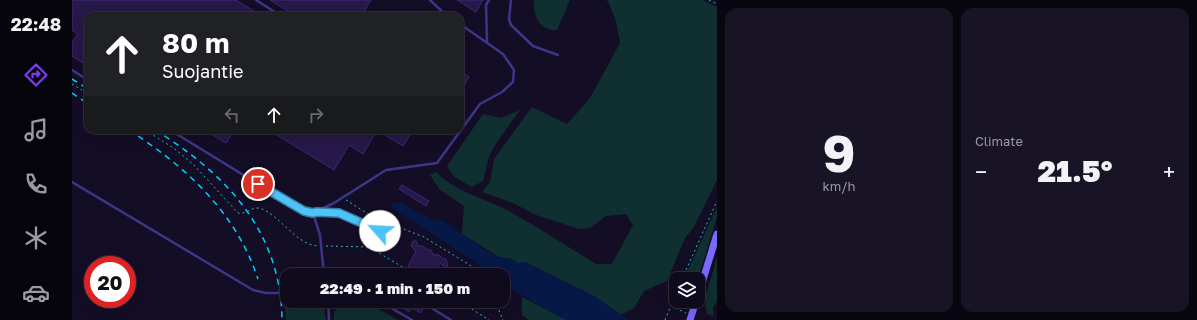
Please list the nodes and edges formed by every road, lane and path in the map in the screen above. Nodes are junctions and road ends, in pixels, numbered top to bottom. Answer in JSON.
{"nodes":[{"id":1,"x":256,"y":0,"type":"edge"},
{"id":2,"x":430,"y":0,"type":"edge"},
{"id":3,"x":489,"y":0,"type":"edge"},
{"id":4,"x":511,"y":0,"type":"edge"},
{"id":5,"x":709,"y":0,"type":"edge"},
{"id":6,"x":717,"y":4,"type":"edge"},
{"id":7,"x":275,"y":12,"type":"edge"},
{"id":8,"x":443,"y":12,"type":"edge"},
{"id":9,"x":464,"y":27,"type":"edge"},
{"id":10,"x":487,"y":42,"type":"junction"},
{"id":11,"x":558,"y":55,"type":"dead end"},
{"id":12,"x":72,"y":70,"type":"edge"},
{"id":13,"x":84,"y":78,"type":"edge"},
{"id":14,"x":72,"y":84,"type":"edge"},
{"id":15,"x":84,"y":92,"type":"edge"},
{"id":16,"x":464,"y":126,"type":"edge"},
{"id":17,"x":151,"y":134,"type":"edge"},
{"id":18,"x":176,"y":134,"type":"edge"},
{"id":19,"x":458,"y":134,"type":"edge"},
{"id":20,"x":72,"y":182,"type":"edge"},
{"id":21,"x":344,"y":197,"type":"junction"},
{"id":22,"x":717,"y":201,"type":"edge"},
{"id":23,"x":316,"y":212,"type":"junction"},
{"id":24,"x":313,"y":213,"type":"junction"},
{"id":25,"x":717,"y":234,"type":"edge"},
{"id":26,"x":390,"y":236,"type":"dead end"},
{"id":27,"x":321,"y":246,"type":"junction"},
{"id":28,"x":323,"y":268,"type":"edge"},
{"id":29,"x":404,"y":268,"type":"edge"},
{"id":30,"x":474,"y":268,"type":"edge"},
{"id":31,"x":685,"y":272,"type":"edge"},
{"id":32,"x":705,"y":273,"type":"edge"},
{"id":33,"x":280,"y":293,"type":"edge"},
{"id":34,"x":328,"y":308,"type":"edge"},
{"id":35,"x":391,"y":308,"type":"edge"},
{"id":36,"x":431,"y":308,"type":"edge"},
{"id":37,"x":470,"y":308,"type":"edge"},
{"id":38,"x":498,"y":308,"type":"edge"},
{"id":39,"x":670,"y":308,"type":"edge"},
{"id":40,"x":674,"y":308,"type":"edge"},
{"id":41,"x":689,"y":317,"type":"edge"},
{"id":42,"x":329,"y":320,"type":"edge"},
{"id":43,"x":412,"y":320,"type":"edge"},
{"id":44,"x":451,"y":320,"type":"edge"},
{"id":45,"x":489,"y":320,"type":"edge"},
{"id":46,"x":503,"y":320,"type":"edge"},
{"id":47,"x":665,"y":320,"type":"edge"}],
"edges":[{"from":1,"to":7,"type":"lane"},
{"from":2,"to":8,"type":"lane"},
{"from":3,"to":10,"type":"lane"},
{"from":4,"to":11,"type":"lane"},
{"from":5,"to":6,"type":"path"},
{"from":9,"to":10,"type":"lane"},
{"from":10,"to":16,"type":"lane"},
{"from":12,"to":13,"type":"lane"},
{"from":14,"to":15,"type":"path"},
{"from":17,"to":27,"type":"path"},
{"from":18,"to":24,"type":"lane"},
{"from":19,"to":21,"type":"lane"},
{"from":20,"to":33,"type":"lane"},
{"from":21,"to":23,"type":"lane"},
{"from":21,"to":30,"type":"path"},
{"from":22,"to":31,"type":"path"},
{"from":23,"to":24,"type":"lane"},
{"from":23,"to":26,"type":"lane"},
{"from":24,"to":27,"type":"lane"},
{"from":25,"to":32,"type":"main road"},
{"from":27,"to":28,"type":"lane"},
{"from":27,"to":29,"type":"path"},
{"from":34,"to":42,"type":"lane"},
{"from":35,"to":43,"type":"lane"},
{"from":36,"to":44,"type":"lane"},
{"from":37,"to":45,"type":"path"},
{"from":38,"to":46,"type":"path"},
{"from":39,"to":47,"type":"path"},
{"from":40,"to":41,"type":"path"}]}
